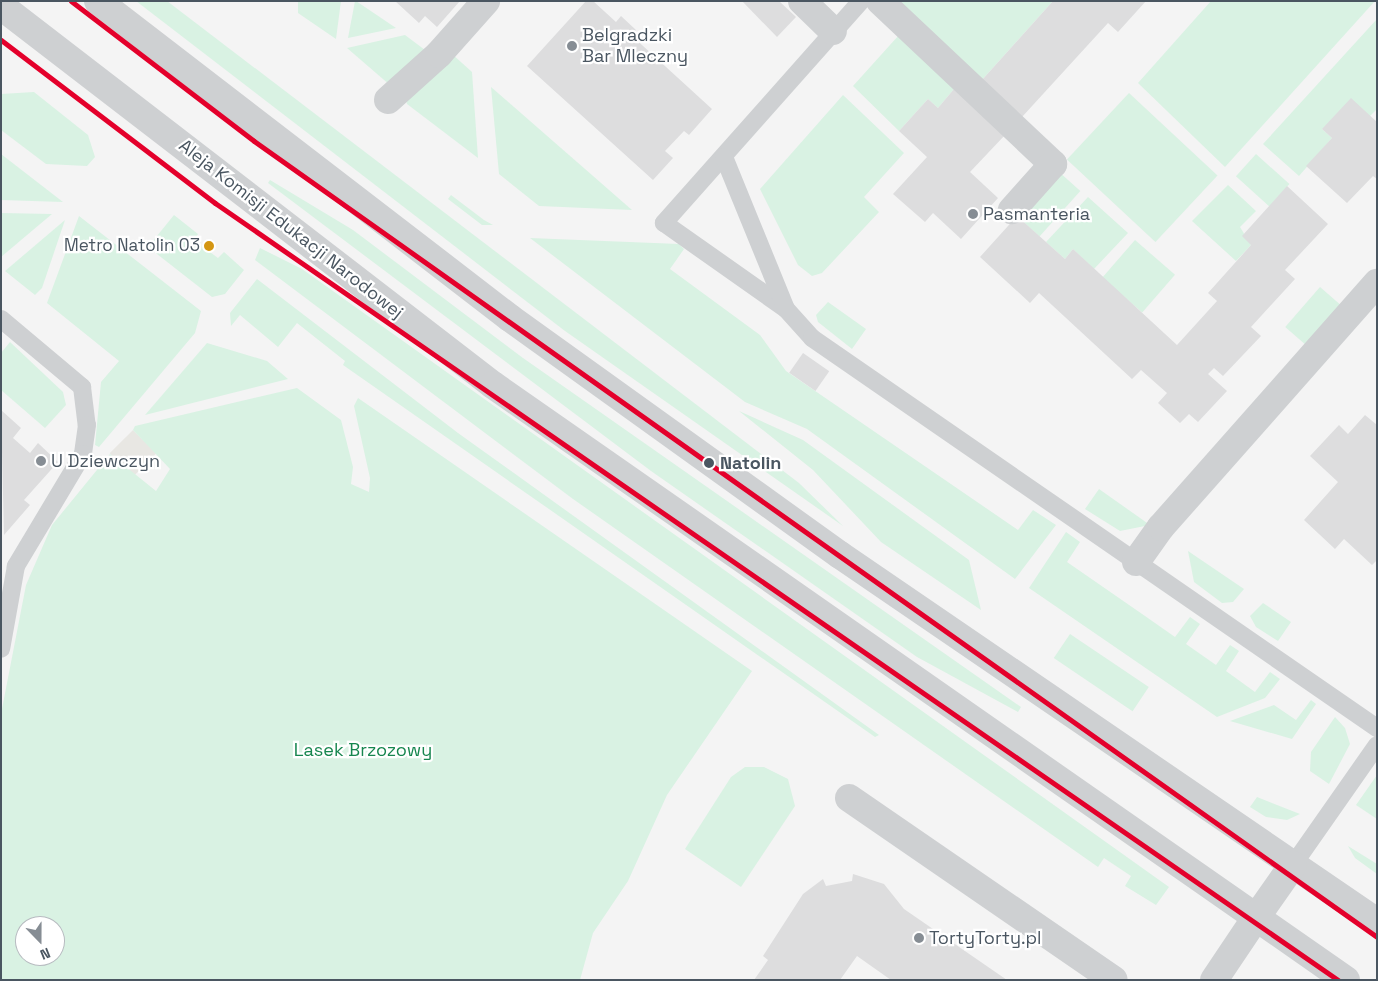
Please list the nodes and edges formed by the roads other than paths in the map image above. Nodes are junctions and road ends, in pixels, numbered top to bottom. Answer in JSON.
{"nodes":[{"id":1,"x":5,"y":1,"type":"edge"},
{"id":2,"x":98,"y":1,"type":"edge"},
{"id":3,"x":486,"y":1,"type":"edge"},
{"id":4,"x":802,"y":1,"type":"edge"},
{"id":5,"x":861,"y":1,"type":"edge"},
{"id":6,"x":880,"y":1,"type":"edge"},
{"id":7,"x":1,"y":5,"type":"edge"},
{"id":8,"x":833,"y":31,"type":"junction"},
{"id":9,"x":388,"y":100,"type":"dead end"},
{"id":10,"x":724,"y":157,"type":"junction"},
{"id":11,"x":1012,"y":210,"type":"dead end"},
{"id":12,"x":1377,"y":283,"type":"edge"},
{"id":13,"x":786,"y":309,"type":"junction"},
{"id":14,"x":1,"y":319,"type":"edge"},
{"id":15,"x":1136,"y":562,"type":"junction"},
{"id":16,"x":1,"y":649,"type":"edge"},
{"id":17,"x":1377,"y":728,"type":"edge"},
{"id":18,"x":1377,"y":745,"type":"edge"},
{"id":19,"x":849,"y":798,"type":"dead end"},
{"id":20,"x":1293,"y":865,"type":"junction"},
{"id":21,"x":1255,"y":919,"type":"junction"},
{"id":22,"x":1377,"y":922,"type":"edge"},
{"id":23,"x":1114,"y":980,"type":"edge"},
{"id":24,"x":1214,"y":980,"type":"edge"},
{"id":25,"x":1346,"y":980,"type":"edge"}],
"edges":[{"from":1,"to":7,"type":"street"},
{"from":2,"to":20,"type":"street"},
{"from":3,"to":9,"type":"street"},
{"from":4,"to":8,"type":"street"},
{"from":5,"to":8,"type":"lane"},
{"from":6,"to":11,"type":"street"},
{"from":7,"to":21,"type":"street","name":"Aleja Komisji Edukacji Narodowej"},
{"from":8,"to":10,"type":"lane"},
{"from":10,"to":13,"type":"lane"},
{"from":10,"to":13,"type":"lane"},
{"from":12,"to":15,"type":"street"},
{"from":13,"to":15,"type":"lane"},
{"from":14,"to":16,"type":"lane"},
{"from":15,"to":17,"type":"lane"},
{"from":18,"to":20,"type":"lane"},
{"from":19,"to":23,"type":"street"},
{"from":20,"to":21,"type":"street"},
{"from":20,"to":22,"type":"street"},
{"from":21,"to":24,"type":"street"},
{"from":21,"to":25,"type":"street","name":"Aleja Komisji Edukacji Narodowej"}]}
